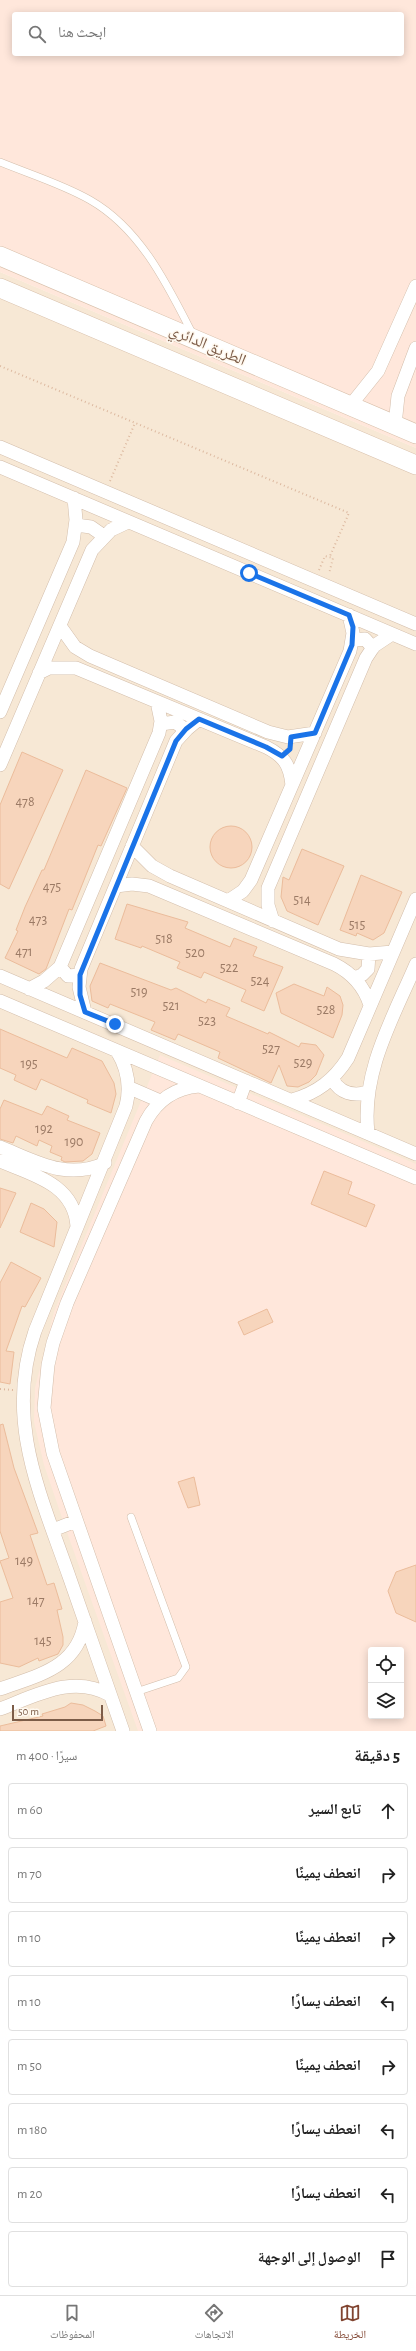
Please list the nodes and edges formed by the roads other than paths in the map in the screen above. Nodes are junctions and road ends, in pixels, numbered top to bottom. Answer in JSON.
{"nodes":[{"id":1,"x":0,"y":162,"type":"edge"},
{"id":2,"x":0,"y":256,"type":"edge"},
{"id":3,"x":32,"y":270,"type":"junction"},
{"id":4,"x":416,"y":286,"type":"edge"},
{"id":5,"x":0,"y":288,"type":"edge"},
{"id":6,"x":18,"y":295,"type":"junction"},
{"id":7,"x":195,"y":338,"type":"junction"},
{"id":8,"x":416,"y":348,"type":"edge"},
{"id":9,"x":350,"y":406,"type":"junction"},
{"id":10,"x":395,"y":425,"type":"junction"},
{"id":11,"x":416,"y":434,"type":"edge"},
{"id":12,"x":0,"y":446,"type":"edge"},
{"id":13,"x":416,"y":465,"type":"edge"},
{"id":14,"x":0,"y":467,"type":"edge"},
{"id":15,"x":74,"y":498,"type":"junction"},
{"id":16,"x":128,"y":522,"type":"junction"},
{"id":17,"x":76,"y":525,"type":"junction"},
{"id":18,"x":104,"y":536,"type":"junction"},
{"id":19,"x":214,"y":538,"type":"junction"},
{"id":20,"x":206,"y":555,"type":"junction"},
{"id":21,"x":349,"y":615,"type":"junction"},
{"id":22,"x":416,"y":624,"type":"edge"},
{"id":23,"x":60,"y":626,"type":"junction"},
{"id":24,"x":392,"y":634,"type":"junction"},
{"id":25,"x":353,"y":640,"type":"junction"},
{"id":26,"x":416,"y":644,"type":"edge"},
{"id":27,"x":373,"y":648,"type":"junction"},
{"id":28,"x":82,"y":652,"type":"junction"},
{"id":29,"x":76,"y":668,"type":"junction"},
{"id":30,"x":39,"y":673,"type":"junction"},
{"id":31,"x":157,"y":702,"type":"junction"},
{"id":32,"x":0,"y":712,"type":"edge"},
{"id":33,"x":199,"y":719,"type":"junction"},
{"id":34,"x":161,"y":724,"type":"junction"},
{"id":35,"x":186,"y":730,"type":"junction"},
{"id":36,"x":315,"y":733,"type":"junction"},
{"id":37,"x":291,"y":737,"type":"junction"},
{"id":38,"x":282,"y":756,"type":"junction"},
{"id":39,"x":0,"y":765,"type":"edge"},
{"id":40,"x":292,"y":785,"type":"junction"},
{"id":41,"x":132,"y":846,"type":"junction"},
{"id":42,"x":157,"y":869,"type":"junction"},
{"id":43,"x":251,"y":880,"type":"junction"},
{"id":44,"x":116,"y":886,"type":"junction"},
{"id":45,"x":149,"y":886,"type":"junction"},
{"id":46,"x":268,"y":888,"type":"junction"},
{"id":47,"x":416,"y":898,"type":"edge"},
{"id":48,"x":228,"y":901,"type":"junction"},
{"id":49,"x":273,"y":921,"type":"junction"},
{"id":50,"x":393,"y":952,"type":"junction"},
{"id":51,"x":369,"y":954,"type":"junction"},
{"id":52,"x":416,"y":964,"type":"edge"},
{"id":53,"x":60,"y":966,"type":"junction"},
{"id":54,"x":80,"y":975,"type":"junction"},
{"id":55,"x":0,"y":976,"type":"edge"},
{"id":56,"x":354,"y":978,"type":"junction"},
{"id":57,"x":29,"y":989,"type":"junction"},
{"id":58,"x":0,"y":1001,"type":"edge"},
{"id":59,"x":370,"y":1005,"type":"junction"},
{"id":60,"x":85,"y":1012,"type":"junction"},
{"id":61,"x":117,"y":1051,"type":"junction"},
{"id":62,"x":332,"y":1079,"type":"junction"},
{"id":63,"x":246,"y":1081,"type":"junction"},
{"id":64,"x":199,"y":1086,"type":"junction"},
{"id":65,"x":130,"y":1088,"type":"junction"},
{"id":66,"x":368,"y":1092,"type":"junction"},
{"id":67,"x":292,"y":1100,"type":"junction"},
{"id":68,"x":160,"y":1101,"type":"junction"},
{"id":69,"x":238,"y":1103,"type":"junction"},
{"id":70,"x":368,"y":1133,"type":"junction"},
{"id":71,"x":0,"y":1147,"type":"edge"},
{"id":72,"x":416,"y":1154,"type":"edge"},
{"id":73,"x":0,"y":1162,"type":"edge"},
{"id":74,"x":105,"y":1163,"type":"junction"},
{"id":75,"x":416,"y":1178,"type":"edge"},
{"id":76,"x":78,"y":1226,"type":"junction"},
{"id":77,"x":131,"y":1517,"type":"dead end"},
{"id":78,"x":76,"y":1521,"type":"junction"},
{"id":79,"x":53,"y":1530,"type":"junction"},
{"id":80,"x":85,"y":1621,"type":"junction"},
{"id":81,"x":3,"y":1686,"type":"edge"},
{"id":82,"x":136,"y":1692,"type":"junction"},
{"id":83,"x":110,"y":1695,"type":"junction"},
{"id":84,"x":0,"y":1709,"type":"edge"},
{"id":85,"x":123,"y":1731,"type":"edge"},
{"id":86,"x":150,"y":1731,"type":"edge"}],
"edges":[{"from":1,"to":7,"type":"lane"},
{"from":2,"to":3,"type":"main road","name":"الطريق الدائري"},
{"from":3,"to":6,"type":"main road"},
{"from":3,"to":7,"type":"main road","name":"الطريق الدائري"},
{"from":4,"to":9,"type":"street"},
{"from":5,"to":6,"type":"main road","name":"الطريق الدائري"},
{"from":6,"to":13,"type":"main road","name":"الطريق الدائري"},
{"from":7,"to":9,"type":"main road","name":"الطريق الدائري"},
{"from":8,"to":10,"type":"street"},
{"from":9,"to":10,"type":"main road","name":"الطريق الدائري"},
{"from":10,"to":11,"type":"main road","name":"الطريق الدائري"},
{"from":12,"to":19,"type":"street"},
{"from":14,"to":15,"type":"street"},
{"from":15,"to":16,"type":"street"},
{"from":15,"to":17,"type":"street"},
{"from":16,"to":18,"type":"street"},
{"from":16,"to":20,"type":"street"},
{"from":17,"to":18,"type":"street"},
{"from":17,"to":32,"type":"street"},
{"from":18,"to":23,"type":"street"},
{"from":19,"to":20,"type":"street"},
{"from":19,"to":22,"type":"street"},
{"from":20,"to":21,"type":"street"},
{"from":21,"to":24,"type":"street"},
{"from":21,"to":25,"type":"street"},
{"from":23,"to":28,"type":"street"},
{"from":23,"to":30,"type":"street"},
{"from":24,"to":26,"type":"street"},
{"from":24,"to":27,"type":"street"},
{"from":25,"to":27,"type":"street"},
{"from":25,"to":36,"type":"street"},
{"from":27,"to":46,"type":"street"},
{"from":28,"to":29,"type":"street"},
{"from":28,"to":37,"type":"street"},
{"from":29,"to":30,"type":"street"},
{"from":29,"to":31,"type":"street"},
{"from":30,"to":39,"type":"street"},
{"from":31,"to":33,"type":"street"},
{"from":31,"to":34,"type":"street"},
{"from":33,"to":35,"type":"street"},
{"from":33,"to":38,"type":"street"},
{"from":34,"to":35,"type":"street"},
{"from":34,"to":53,"type":"street"},
{"from":35,"to":41,"type":"street"},
{"from":36,"to":37,"type":"street"},
{"from":36,"to":40,"type":"street"},
{"from":37,"to":38,"type":"street"},
{"from":38,"to":40,"type":"street"},
{"from":40,"to":43,"type":"street"},
{"from":41,"to":42,"type":"street"},
{"from":41,"to":44,"type":"street"},
{"from":42,"to":45,"type":"street"},
{"from":42,"to":48,"type":"street"},
{"from":43,"to":46,"type":"street"},
{"from":43,"to":48,"type":"street"},
{"from":44,"to":45,"type":"street"},
{"from":44,"to":54,"type":"street"},
{"from":45,"to":56,"type":"street"},
{"from":46,"to":49,"type":"street"},
{"from":47,"to":50,"type":"street"},
{"from":48,"to":49,"type":"street"},
{"from":49,"to":51,"type":"street"},
{"from":50,"to":51,"type":"street"},
{"from":50,"to":59,"type":"street"},
{"from":51,"to":56,"type":"street"},
{"from":52,"to":66,"type":"street"},
{"from":53,"to":54,"type":"street"},
{"from":53,"to":57,"type":"street"},
{"from":54,"to":60,"type":"street"},
{"from":55,"to":57,"type":"street"},
{"from":56,"to":59,"type":"street"},
{"from":57,"to":60,"type":"street"},
{"from":58,"to":61,"type":"street"},
{"from":59,"to":62,"type":"street"},
{"from":60,"to":63,"type":"street"},
{"from":61,"to":64,"type":"street"},
{"from":61,"to":65,"type":"street"},
{"from":62,"to":66,"type":"street"},
{"from":62,"to":67,"type":"street"},
{"from":63,"to":67,"type":"street"},
{"from":63,"to":69,"type":"street"},
{"from":64,"to":68,"type":"street"},
{"from":64,"to":69,"type":"street"},
{"from":65,"to":68,"type":"street"},
{"from":65,"to":74,"type":"street"},
{"from":66,"to":70,"type":"street"},
{"from":67,"to":70,"type":"street"},
{"from":68,"to":78,"type":"street"},
{"from":69,"to":75,"type":"street"},
{"from":70,"to":72,"type":"street"},
{"from":71,"to":74,"type":"street"},
{"from":73,"to":76,"type":"street"},
{"from":74,"to":76,"type":"street"},
{"from":76,"to":79,"type":"street"},
{"from":77,"to":82,"type":"lane"},
{"from":78,"to":79,"type":"street"},
{"from":78,"to":82,"type":"street"},
{"from":79,"to":80,"type":"street"},
{"from":80,"to":81,"type":"street"},
{"from":80,"to":83,"type":"street"},
{"from":82,"to":86,"type":"street"},
{"from":83,"to":84,"type":"street"},
{"from":83,"to":85,"type":"street"}]}
